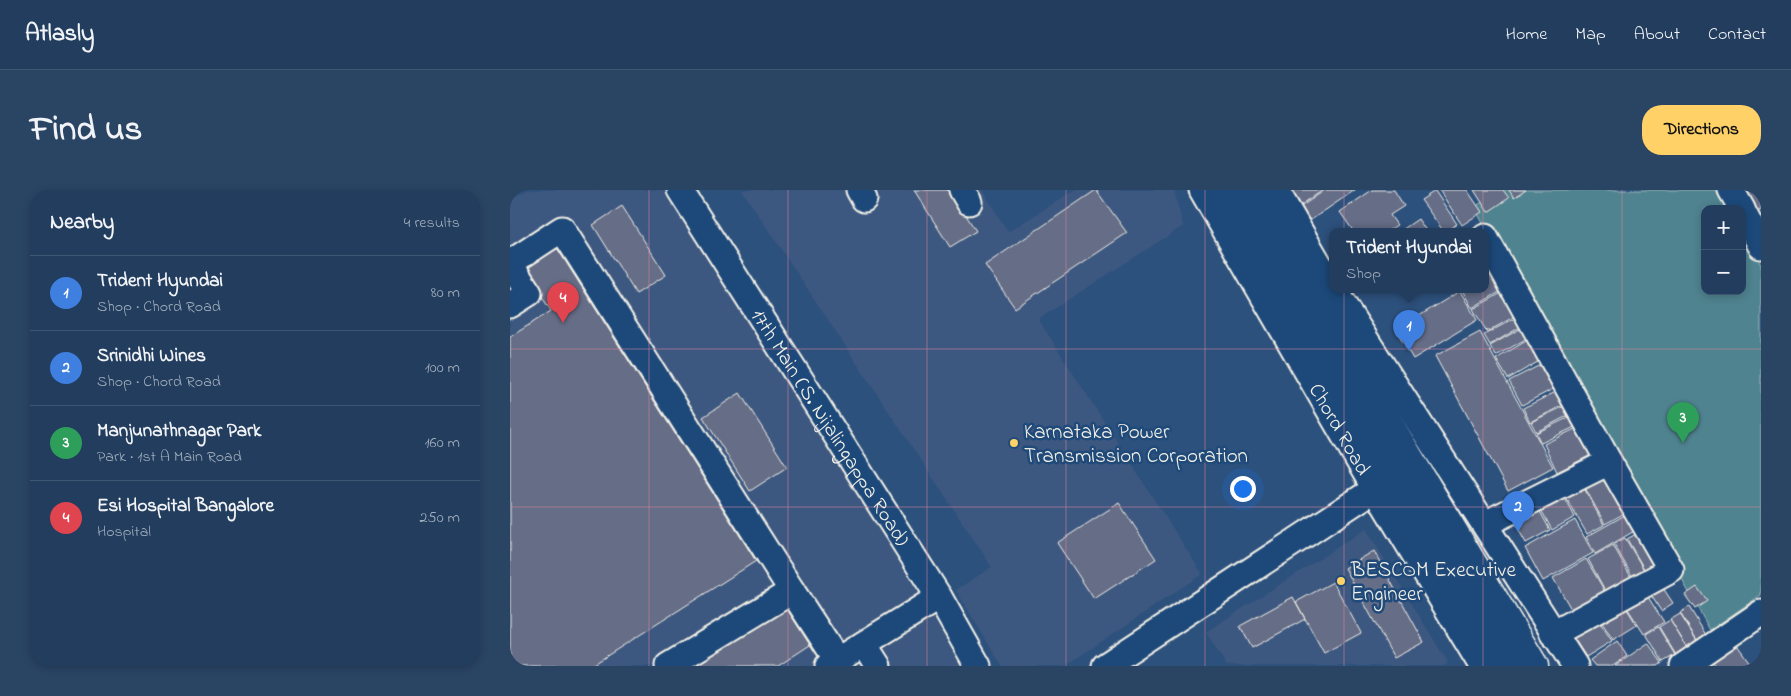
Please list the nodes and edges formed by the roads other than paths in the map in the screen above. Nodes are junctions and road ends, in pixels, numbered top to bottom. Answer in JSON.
{"nodes":[{"id":1,"x":680,"y":190,"type":"edge"},
{"id":2,"x":1202,"y":190,"type":"edge"},
{"id":3,"x":1226,"y":190,"type":"edge"},
{"id":4,"x":1252,"y":190,"type":"edge"},
{"id":5,"x":1276,"y":190,"type":"edge"},
{"id":6,"x":1731,"y":190,"type":"edge"},
{"id":7,"x":1752,"y":224,"type":"edge"},
{"id":8,"x":1489,"y":245,"type":"edge"},
{"id":9,"x":510,"y":263,"type":"edge"},
{"id":10,"x":1329,"y":282,"type":"edge"},
{"id":11,"x":1336,"y":293,"type":"edge"},
{"id":12,"x":510,"y":305,"type":"edge"},
{"id":13,"x":1319,"y":350,"type":"junction"},
{"id":14,"x":1355,"y":390,"type":"junction"},
{"id":15,"x":1609,"y":462,"type":"junction"},
{"id":16,"x":1374,"y":489,"type":"junction"},
{"id":17,"x":1485,"y":524,"type":"junction"},
{"id":18,"x":792,"y":591,"type":"junction"},
{"id":19,"x":939,"y":597,"type":"junction"},
{"id":20,"x":1761,"y":613,"type":"edge"},
{"id":21,"x":1554,"y":634,"type":"junction"},
{"id":22,"x":864,"y":644,"type":"junction"},
{"id":23,"x":833,"y":663,"type":"edge"},
{"id":24,"x":668,"y":666,"type":"edge"},
{"id":25,"x":878,"y":666,"type":"edge"},
{"id":26,"x":978,"y":666,"type":"edge"},
{"id":27,"x":1105,"y":666,"type":"edge"},
{"id":28,"x":1482,"y":666,"type":"edge"},
{"id":29,"x":1504,"y":666,"type":"edge"},
{"id":30,"x":1534,"y":666,"type":"edge"},
{"id":31,"x":1575,"y":666,"type":"edge"},
{"id":32,"x":1684,"y":666,"type":"edge"}],
"edges":[{"from":1,"to":19,"type":"street","name":"17th Main (S. Nijalingappa Road)"},
{"from":2,"to":13,"type":"street","name":"Chord Road"},
{"from":3,"to":13,"type":"main road"},
{"from":4,"to":13,"type":"main road"},
{"from":5,"to":10,"type":"street"},
{"from":6,"to":7,"type":"street"},
{"from":8,"to":15,"type":"street"},
{"from":9,"to":12,"type":"street"},
{"from":9,"to":18,"type":"street"},
{"from":11,"to":17,"type":"street"},
{"from":13,"to":14,"type":"main road"},
{"from":13,"to":16,"type":"street","name":"Chord Road"},
{"from":14,"to":29,"type":"main road"},
{"from":14,"to":30,"type":"main road"},
{"from":15,"to":17,"type":"street"},
{"from":15,"to":21,"type":"street"},
{"from":16,"to":27,"type":"street"},
{"from":16,"to":28,"type":"street","name":"Chord Road"},
{"from":17,"to":21,"type":"street"},
{"from":18,"to":23,"type":"street"},
{"from":18,"to":24,"type":"street"},
{"from":19,"to":22,"type":"street"},
{"from":19,"to":26,"type":"street","name":"17th Main (S. Nijalingappa Road)"},
{"from":20,"to":32,"type":"street"},
{"from":21,"to":31,"type":"street"},
{"from":22,"to":23,"type":"street"},
{"from":22,"to":25,"type":"street"}]}
